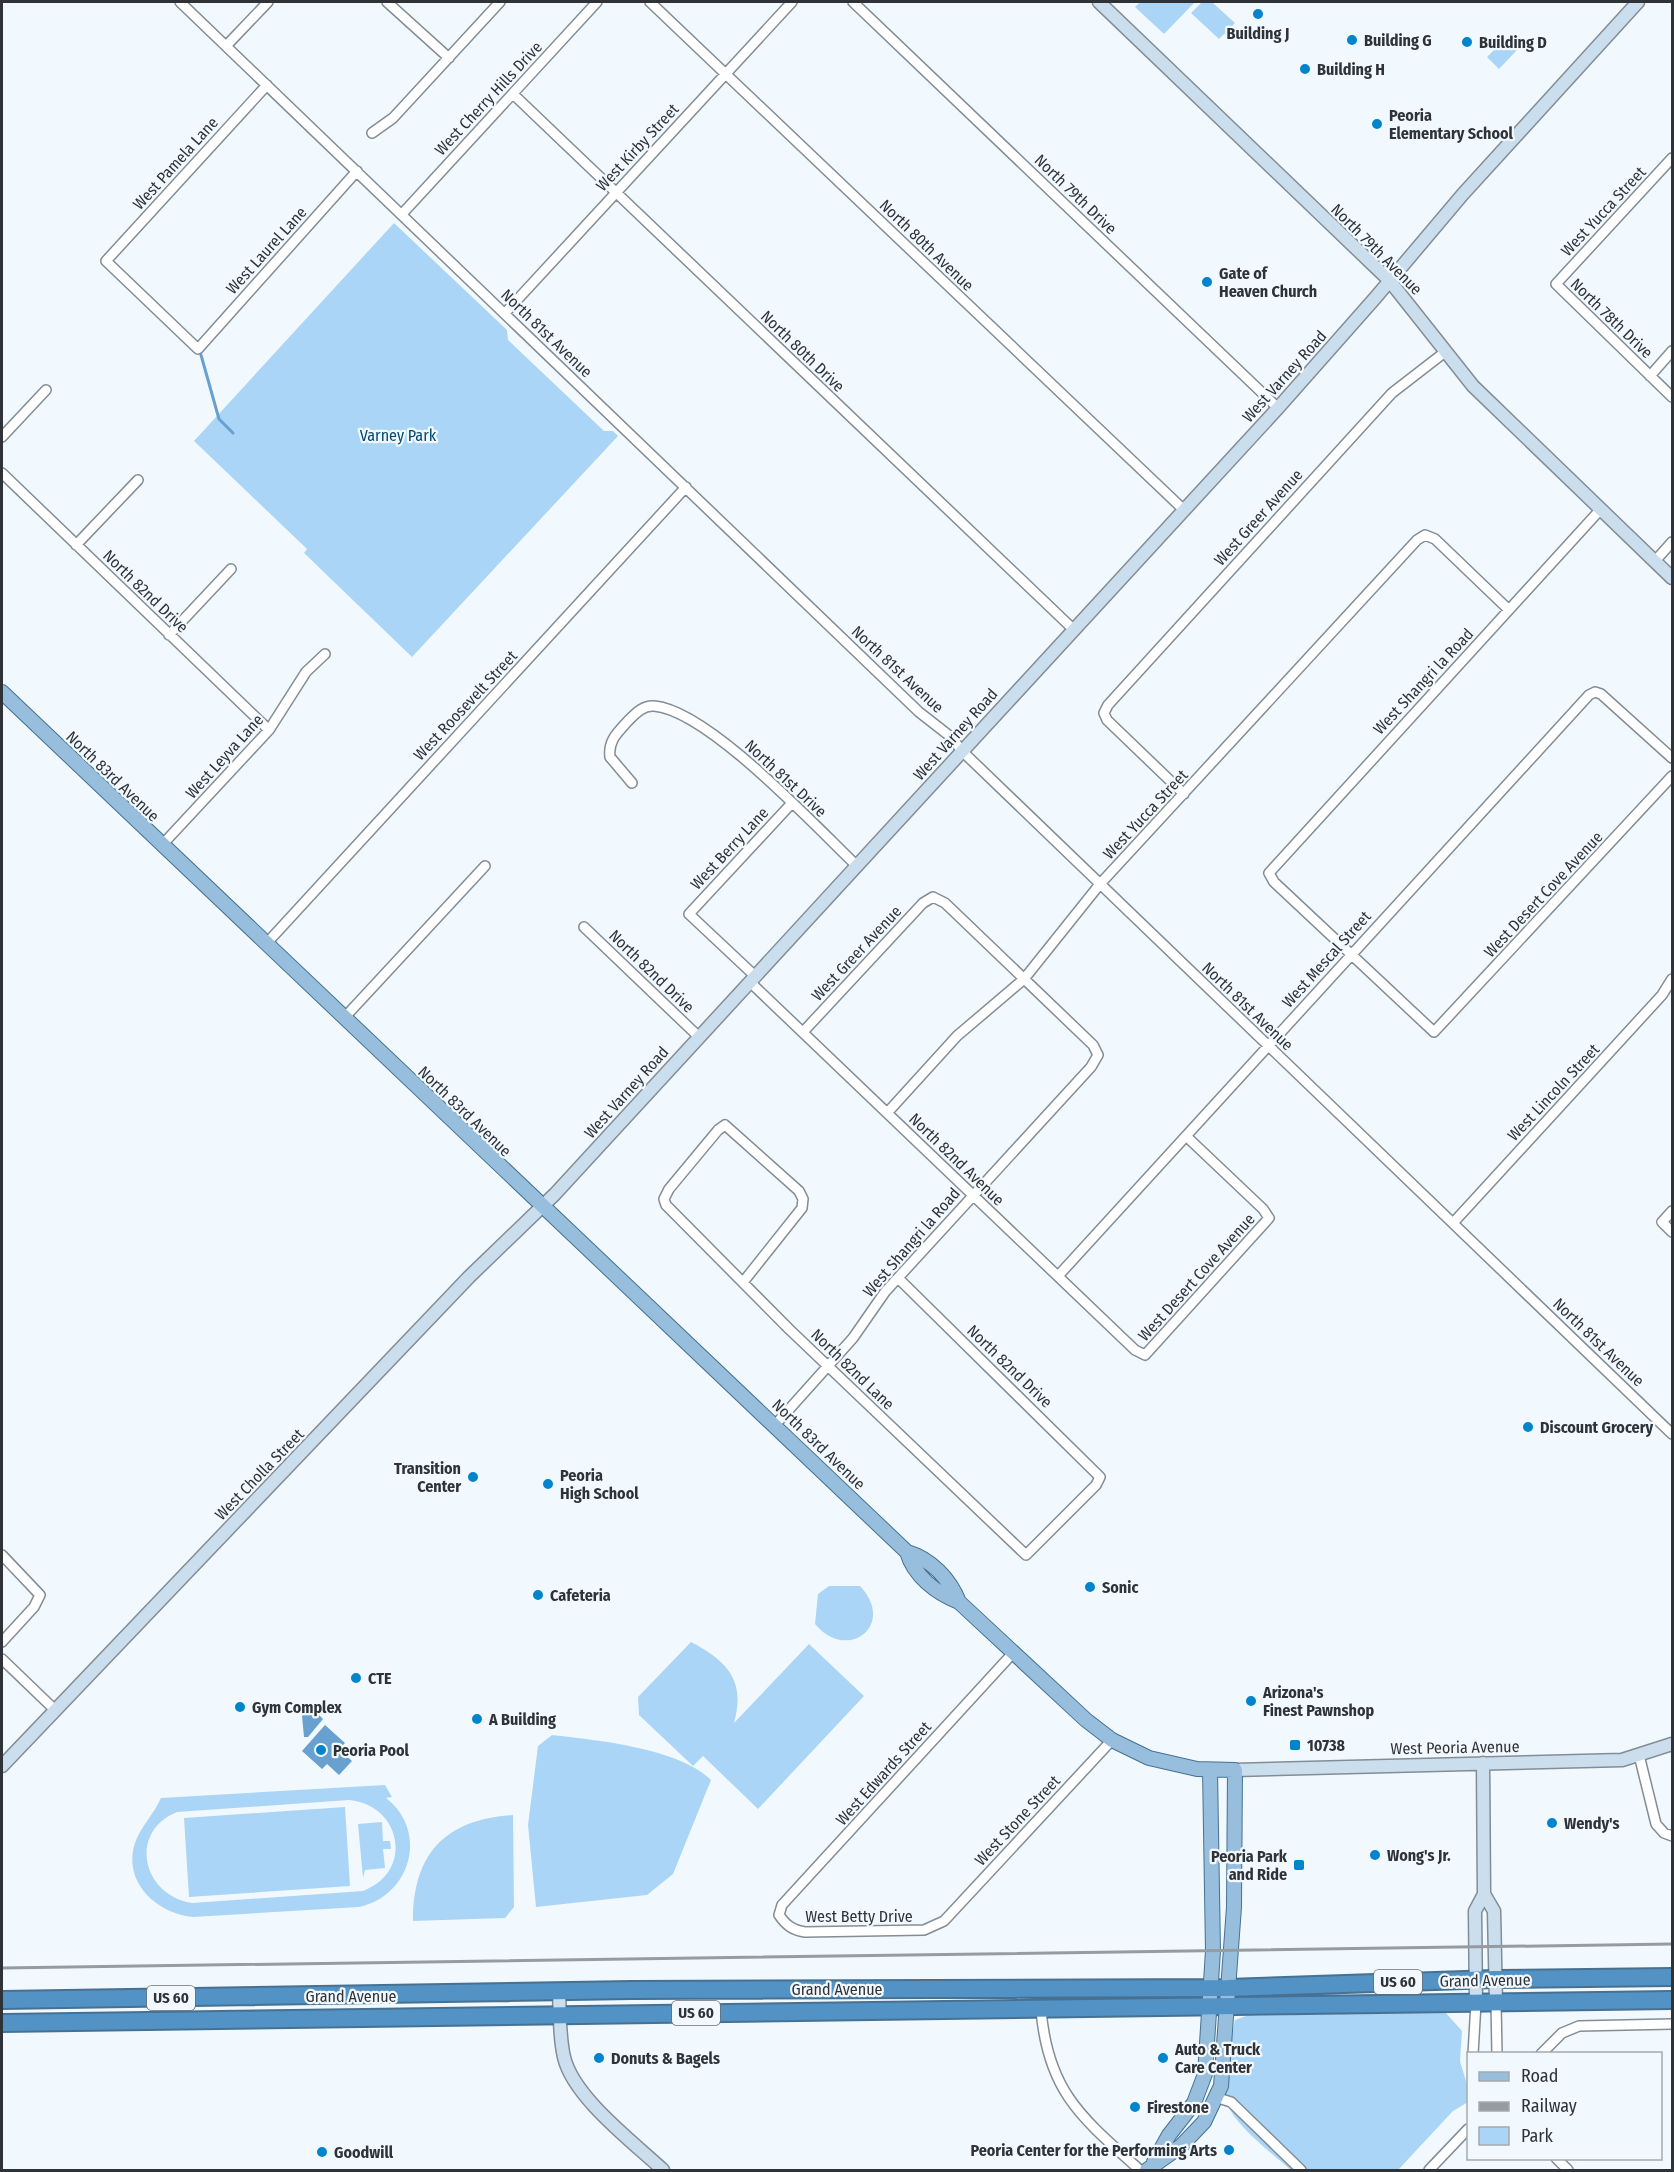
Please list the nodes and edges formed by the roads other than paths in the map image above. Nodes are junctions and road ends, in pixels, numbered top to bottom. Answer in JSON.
{"nodes":[{"id":1,"x":180,"y":2,"type":"edge"},
{"id":2,"x":268,"y":2,"type":"edge"},
{"id":3,"x":387,"y":2,"type":"edge"},
{"id":4,"x":500,"y":2,"type":"edge"},
{"id":5,"x":597,"y":2,"type":"edge"},
{"id":6,"x":650,"y":2,"type":"edge"},
{"id":7,"x":792,"y":2,"type":"edge"},
{"id":8,"x":853,"y":2,"type":"edge"},
{"id":9,"x":1099,"y":2,"type":"edge"},
{"id":10,"x":1638,"y":2,"type":"edge"},
{"id":11,"x":226,"y":46,"type":"junction"},
{"id":12,"x":449,"y":58,"type":"junction"},
{"id":13,"x":726,"y":73,"type":"junction"},
{"id":14,"x":267,"y":85,"type":"junction"},
{"id":15,"x":513,"y":93,"type":"junction"},
{"id":16,"x":372,"y":133,"type":"dead end"},
{"id":17,"x":1672,"y":158,"type":"edge"},
{"id":18,"x":357,"y":171,"type":"junction"},
{"id":19,"x":616,"y":193,"type":"junction"},
{"id":20,"x":402,"y":214,"type":"junction"},
{"id":21,"x":1389,"y":280,"type":"junction"},
{"id":22,"x":1556,"y":284,"type":"joint"},
{"id":23,"x":505,"y":313,"type":"junction"},
{"id":24,"x":198,"y":349,"type":"joint"},
{"id":25,"x":1672,"y":351,"type":"edge"},
{"id":26,"x":1445,"y":352,"type":"junction"},
{"id":27,"x":1650,"y":376,"type":"junction"},
{"id":28,"x":46,"y":390,"type":"dead end"},
{"id":29,"x":1672,"y":397,"type":"edge"},
{"id":30,"x":1278,"y":408,"type":"junction"},
{"id":31,"x":2,"y":437,"type":"edge"},
{"id":32,"x":2,"y":473,"type":"edge"},
{"id":33,"x":138,"y":480,"type":"dead end"},
{"id":34,"x":686,"y":486,"type":"junction"},
{"id":35,"x":1184,"y":510,"type":"junction"},
{"id":36,"x":1600,"y":510,"type":"junction"},
{"id":37,"x":1672,"y":542,"type":"edge"},
{"id":38,"x":76,"y":545,"type":"junction"},
{"id":39,"x":1655,"y":561,"type":"junction"},
{"id":40,"x":231,"y":569,"type":"dead end"},
{"id":41,"x":1672,"y":578,"type":"edge"},
{"id":42,"x":1509,"y":610,"type":"junction"},
{"id":43,"x":1073,"y":629,"type":"junction"},
{"id":44,"x":169,"y":634,"type":"junction"},
{"id":45,"x":325,"y":654,"type":"dead end"},
{"id":46,"x":2,"y":692,"type":"edge"},
{"id":47,"x":269,"y":730,"type":"junction"},
{"id":48,"x":962,"y":751,"type":"junction"},
{"id":49,"x":1672,"y":758,"type":"edge"},
{"id":50,"x":1672,"y":776,"type":"edge"},
{"id":51,"x":632,"y":783,"type":"dead end"},
{"id":52,"x":1184,"y":794,"type":"junction"},
{"id":53,"x":792,"y":803,"type":"junction"},
{"id":54,"x":162,"y":845,"type":"junction"},
{"id":55,"x":485,"y":866,"type":"dead end"},
{"id":56,"x":857,"y":866,"type":"junction"},
{"id":57,"x":1100,"y":884,"type":"junction"},
{"id":58,"x":689,"y":914,"type":"joint"},
{"id":59,"x":584,"y":927,"type":"dead end"},
{"id":60,"x":266,"y":944,"type":"junction"},
{"id":61,"x":1350,"y":955,"type":"junction"},
{"id":62,"x":753,"y":979,"type":"junction"},
{"id":63,"x":1024,"y":979,"type":"junction"},
{"id":64,"x":1672,"y":979,"type":"edge"},
{"id":65,"x":344,"y":1018,"type":"junction"},
{"id":66,"x":803,"y":1032,"type":"junction"},
{"id":67,"x":699,"y":1037,"type":"junction"},
{"id":68,"x":1268,"y":1046,"type":"junction"},
{"id":69,"x":887,"y":1113,"type":"junction"},
{"id":70,"x":1186,"y":1136,"type":"junction"},
{"id":71,"x":973,"y":1195,"type":"junction"},
{"id":72,"x":543,"y":1208,"type":"junction"},
{"id":73,"x":1672,"y":1211,"type":"edge"},
{"id":74,"x":1453,"y":1223,"type":"junction"},
{"id":75,"x":1672,"y":1232,"type":"edge"},
{"id":76,"x":1058,"y":1276,"type":"junction"},
{"id":77,"x":898,"y":1278,"type":"junction"},
{"id":78,"x":744,"y":1281,"type":"junction"},
{"id":79,"x":1144,"y":1355,"type":"joint"},
{"id":80,"x":829,"y":1367,"type":"junction"},
{"id":81,"x":775,"y":1425,"type":"junction"},
{"id":82,"x":1672,"y":1434,"type":"edge"},
{"id":83,"x":2,"y":1555,"type":"edge"},
{"id":84,"x":1026,"y":1556,"type":"joint"},
{"id":85,"x":2,"y":1642,"type":"edge"},
{"id":86,"x":1013,"y":1653,"type":"junction"},
{"id":87,"x":2,"y":1659,"type":"edge"},
{"id":88,"x":55,"y":1710,"type":"junction"},
{"id":89,"x":1112,"y":1740,"type":"junction"},
{"id":90,"x":1672,"y":1744,"type":"edge"},
{"id":91,"x":1639,"y":1755,"type":"junction"},
{"id":92,"x":1483,"y":1763,"type":"junction"},
{"id":93,"x":2,"y":1766,"type":"edge"},
{"id":94,"x":1222,"y":1770,"type":"junction"},
{"id":95,"x":1672,"y":1836,"type":"edge"},
{"id":96,"x":1484,"y":1894,"type":"junction"},
{"id":97,"x":779,"y":1915,"type":"joint"},
{"id":98,"x":944,"y":1921,"type":"joint"},
{"id":99,"x":1672,"y":1977,"type":"edge"},
{"id":100,"x":1476,"y":1979,"type":"junction"},
{"id":101,"x":1495,"y":1979,"type":"junction"},
{"id":102,"x":900,"y":1988,"type":"junction"},
{"id":103,"x":1210,"y":1988,"type":"junction"},
{"id":104,"x":1228,"y":1988,"type":"junction"},
{"id":105,"x":559,"y":1992,"type":"junction"},
{"id":106,"x":340,"y":1996,"type":"junction"},
{"id":107,"x":2,"y":2000,"type":"edge"},
{"id":108,"x":1672,"y":2000,"type":"edge"},
{"id":109,"x":1476,"y":2003,"type":"junction"},
{"id":110,"x":1496,"y":2003,"type":"junction"},
{"id":111,"x":1209,"y":2007,"type":"junction"},
{"id":112,"x":1226,"y":2007,"type":"junction"},
{"id":113,"x":1041,"y":2010,"type":"junction"},
{"id":114,"x":901,"y":2012,"type":"junction"},
{"id":115,"x":560,"y":2015,"type":"junction"},
{"id":116,"x":337,"y":2018,"type":"junction"},
{"id":117,"x":2,"y":2023,"type":"edge"},
{"id":118,"x":1672,"y":2024,"type":"edge"},
{"id":119,"x":1473,"y":2052,"type":"edge"},
{"id":120,"x":1497,"y":2052,"type":"edge"},
{"id":121,"x":1544,"y":2052,"type":"edge"},
{"id":122,"x":1218,"y":2098,"type":"junction"},
{"id":123,"x":1467,"y":2131,"type":"edge"},
{"id":124,"x":1150,"y":2167,"type":"edge"},
{"id":125,"x":663,"y":2170,"type":"edge"},
{"id":126,"x":1140,"y":2170,"type":"edge"},
{"id":127,"x":1301,"y":2170,"type":"edge"},
{"id":128,"x":1429,"y":2170,"type":"edge"}],
"edges":[{"from":1,"to":11,"type":"street","name":"North 81st Avenue"},
{"from":2,"to":11,"type":"street"},
{"from":3,"to":12,"type":"street"},
{"from":4,"to":12,"type":"street"},
{"from":5,"to":15,"type":"street","name":"West Cherry Hills Drive"},
{"from":6,"to":13,"type":"street","name":"North 80th Avenue"},
{"from":7,"to":13,"type":"street","name":"West Kirby Street"},
{"from":8,"to":30,"type":"street","name":"North 79th Drive"},
{"from":9,"to":21,"type":"street","name":"North 79th Avenue"},
{"from":10,"to":21,"type":"street"},
{"from":11,"to":14,"type":"street","name":"North 81st Avenue"},
{"from":12,"to":16,"type":"street"},
{"from":13,"to":19,"type":"street","name":"West Kirby Street"},
{"from":13,"to":35,"type":"street","name":"North 80th Avenue"},
{"from":14,"to":18,"type":"street","name":"North 81st Avenue"},
{"from":14,"to":24,"type":"street","name":"West Pamela Lane"},
{"from":15,"to":19,"type":"street","name":"North 80th Drive"},
{"from":15,"to":20,"type":"street","name":"West Cherry Hills Drive"},
{"from":17,"to":22,"type":"street","name":"West Yucca Street"},
{"from":18,"to":20,"type":"street","name":"North 81st Avenue"},
{"from":18,"to":24,"type":"street","name":"West Laurel Lane"},
{"from":19,"to":23,"type":"street","name":"West Kirby Street"},
{"from":19,"to":43,"type":"street","name":"North 80th Drive"},
{"from":20,"to":23,"type":"street","name":"North 81st Avenue"},
{"from":21,"to":26,"type":"street","name":"North 79th Avenue"},
{"from":21,"to":30,"type":"street","name":"West Varney Road"},
{"from":22,"to":27,"type":"street","name":"North 78th Drive"},
{"from":23,"to":34,"type":"street","name":"North 81st Avenue"},
{"from":25,"to":27,"type":"street"},
{"from":26,"to":36,"type":"street","name":"North 79th Avenue"},
{"from":26,"to":52,"type":"street","name":"West Greer Avenue"},
{"from":27,"to":29,"type":"street","name":"North 78th Drive"},
{"from":28,"to":31,"type":"street"},
{"from":30,"to":35,"type":"street","name":"West Varney Road"},
{"from":32,"to":38,"type":"street","name":"North 82nd Drive"},
{"from":33,"to":38,"type":"street"},
{"from":34,"to":48,"type":"street","name":"North 81st Avenue"},
{"from":34,"to":60,"type":"street","name":"West Roosevelt Street"},
{"from":35,"to":43,"type":"street","name":"West Varney Road"},
{"from":36,"to":39,"type":"street","name":"North 79th Avenue"},
{"from":36,"to":42,"type":"street","name":"West Shangri la Road"},
{"from":37,"to":39,"type":"street"},
{"from":38,"to":44,"type":"street","name":"North 82nd Drive"},
{"from":39,"to":41,"type":"street","name":"North 79th Avenue"},
{"from":40,"to":44,"type":"street"},
{"from":42,"to":52,"type":"street","name":"West Yucca Street"},
{"from":42,"to":61,"type":"street","name":"West Shangri la Road"},
{"from":43,"to":48,"type":"street","name":"West Varney Road"},
{"from":44,"to":47,"type":"street","name":"North 82nd Drive"},
{"from":45,"to":47,"type":"street","name":"West Leyva Lane"},
{"from":46,"to":54,"type":"main road","name":"North 83rd Avenue"},
{"from":47,"to":54,"type":"street","name":"West Leyva Lane"},
{"from":48,"to":56,"type":"street","name":"West Varney Road"},
{"from":48,"to":57,"type":"street","name":"North 81st Avenue"},
{"from":49,"to":61,"type":"street","name":"West Mescal Street"},
{"from":50,"to":61,"type":"street","name":"West Desert Cove Avenue"},
{"from":51,"to":53,"type":"street","name":"North 81st Drive"},
{"from":52,"to":57,"type":"street","name":"West Yucca Street"},
{"from":53,"to":56,"type":"street","name":"North 81st Drive"},
{"from":53,"to":58,"type":"street","name":"West Berry Lane"},
{"from":54,"to":60,"type":"main road","name":"North 83rd Avenue"},
{"from":55,"to":65,"type":"street"},
{"from":56,"to":62,"type":"street","name":"West Varney Road"},
{"from":57,"to":63,"type":"street","name":"West Yucca Street"},
{"from":57,"to":68,"type":"street","name":"North 81st Avenue"},
{"from":58,"to":62,"type":"street","name":"North 82nd Avenue"},
{"from":59,"to":67,"type":"street","name":"North 82nd Drive"},
{"from":60,"to":65,"type":"main road","name":"North 83rd Avenue"},
{"from":61,"to":68,"type":"street","name":"West Mescal Street"},
{"from":62,"to":66,"type":"street","name":"North 82nd Avenue"},
{"from":62,"to":67,"type":"street","name":"West Varney Road"},
{"from":63,"to":66,"type":"street","name":"West Greer Avenue"},
{"from":63,"to":69,"type":"street","name":"West Yucca Street"},
{"from":63,"to":71,"type":"street","name":"West Shangri la Road"},
{"from":64,"to":74,"type":"street","name":"West Lincoln Street"},
{"from":65,"to":72,"type":"main road","name":"North 83rd Avenue"},
{"from":66,"to":69,"type":"street","name":"North 82nd Avenue"},
{"from":67,"to":72,"type":"street","name":"West Varney Road"},
{"from":68,"to":70,"type":"street","name":"West Mescal Street"},
{"from":68,"to":74,"type":"street","name":"North 81st Avenue"},
{"from":69,"to":71,"type":"street","name":"North 82nd Avenue"},
{"from":70,"to":76,"type":"street","name":"West Mescal Street"},
{"from":70,"to":79,"type":"street","name":"West Desert Cove Avenue"},
{"from":71,"to":76,"type":"street","name":"North 82nd Avenue"},
{"from":71,"to":77,"type":"street","name":"West Shangri la Road"},
{"from":72,"to":81,"type":"main road","name":"North 83rd Avenue"},
{"from":72,"to":88,"type":"street","name":"West Cholla Street"},
{"from":73,"to":75,"type":"street"},
{"from":74,"to":82,"type":"street","name":"North 81st Avenue"},
{"from":76,"to":79,"type":"street","name":"North 82nd Avenue"},
{"from":77,"to":80,"type":"street","name":"West Shangri la Road"},
{"from":77,"to":84,"type":"street","name":"North 82nd Drive"},
{"from":78,"to":78,"type":"street","name":"North 82nd Lane"},
{"from":78,"to":80,"type":"street","name":"North 82nd Lane"},
{"from":80,"to":81,"type":"street","name":"West Shangri la Road"},
{"from":80,"to":84,"type":"street","name":"North 82nd Lane"},
{"from":81,"to":86,"type":"main road","name":"North 83rd Avenue"},
{"from":83,"to":85,"type":"street"},
{"from":86,"to":89,"type":"main road","name":"North 83rd Avenue"},
{"from":86,"to":97,"type":"street","name":"West Edwards Street"},
{"from":87,"to":88,"type":"street"},
{"from":88,"to":93,"type":"street","name":"West Cholla Street"},
{"from":89,"to":94,"type":"main road","name":"North 83rd Avenue"},
{"from":89,"to":98,"type":"street","name":"West Stone Street"},
{"from":90,"to":91,"type":"street","name":"West Peoria Avenue"},
{"from":91,"to":92,"type":"street","name":"West Peoria Avenue"},
{"from":91,"to":95,"type":"street"},
{"from":92,"to":94,"type":"street","name":"West Peoria Avenue"},
{"from":92,"to":96,"type":"street"},
{"from":94,"to":103,"type":"main road"},
{"from":94,"to":104,"type":"main road"},
{"from":96,"to":100,"type":"street"},
{"from":96,"to":101,"type":"street"},
{"from":97,"to":98,"type":"street","name":"West Betty Drive"},
{"from":99,"to":101,"type":"highway","name":"Grand Avenue","number":"US 60"},
{"from":100,"to":101,"type":"highway","name":"Grand Avenue","number":"US 60"},
{"from":100,"to":104,"type":"highway","name":"Grand Avenue","number":"US 60"},
{"from":100,"to":109,"type":"street"},
{"from":101,"to":110,"type":"street"},
{"from":102,"to":103,"type":"highway","name":"Grand Avenue","number":"US 60"},
{"from":102,"to":105,"type":"highway","name":"Grand Avenue","number":"US 60"},
{"from":102,"to":114,"type":"highway"},
{"from":103,"to":104,"type":"highway","name":"Grand Avenue","number":"US 60"},
{"from":103,"to":111,"type":"main road"},
{"from":104,"to":112,"type":"main road"},
{"from":105,"to":106,"type":"highway","name":"Grand Avenue","number":"US 60"},
{"from":105,"to":115,"type":"street"},
{"from":106,"to":107,"type":"highway","name":"Grand Avenue","number":"US 60"},
{"from":106,"to":116,"type":"highway"},
{"from":108,"to":110,"type":"highway","name":"Grand Avenue","number":"US 60"},
{"from":109,"to":110,"type":"highway","name":"Grand Avenue","number":"US 60"},
{"from":109,"to":112,"type":"highway","name":"Grand Avenue","number":"US 60"},
{"from":109,"to":119,"type":"street"},
{"from":110,"to":120,"type":"street"},
{"from":111,"to":112,"type":"highway","name":"Grand Avenue","number":"US 60"},
{"from":111,"to":113,"type":"highway","name":"Grand Avenue","number":"US 60"},
{"from":111,"to":124,"type":"main road"},
{"from":112,"to":122,"type":"main road"},
{"from":113,"to":114,"type":"highway","name":"Grand Avenue","number":"US 60"},
{"from":113,"to":126,"type":"street"},
{"from":114,"to":115,"type":"highway","name":"Grand Avenue","number":"US 60"},
{"from":115,"to":116,"type":"highway","name":"Grand Avenue","number":"US 60"},
{"from":115,"to":125,"type":"street"},
{"from":116,"to":117,"type":"highway","name":"Grand Avenue","number":"US 60"},
{"from":118,"to":121,"type":"street"},
{"from":122,"to":124,"type":"main road"},
{"from":122,"to":127,"type":"street"},
{"from":123,"to":128,"type":"street"}]}
